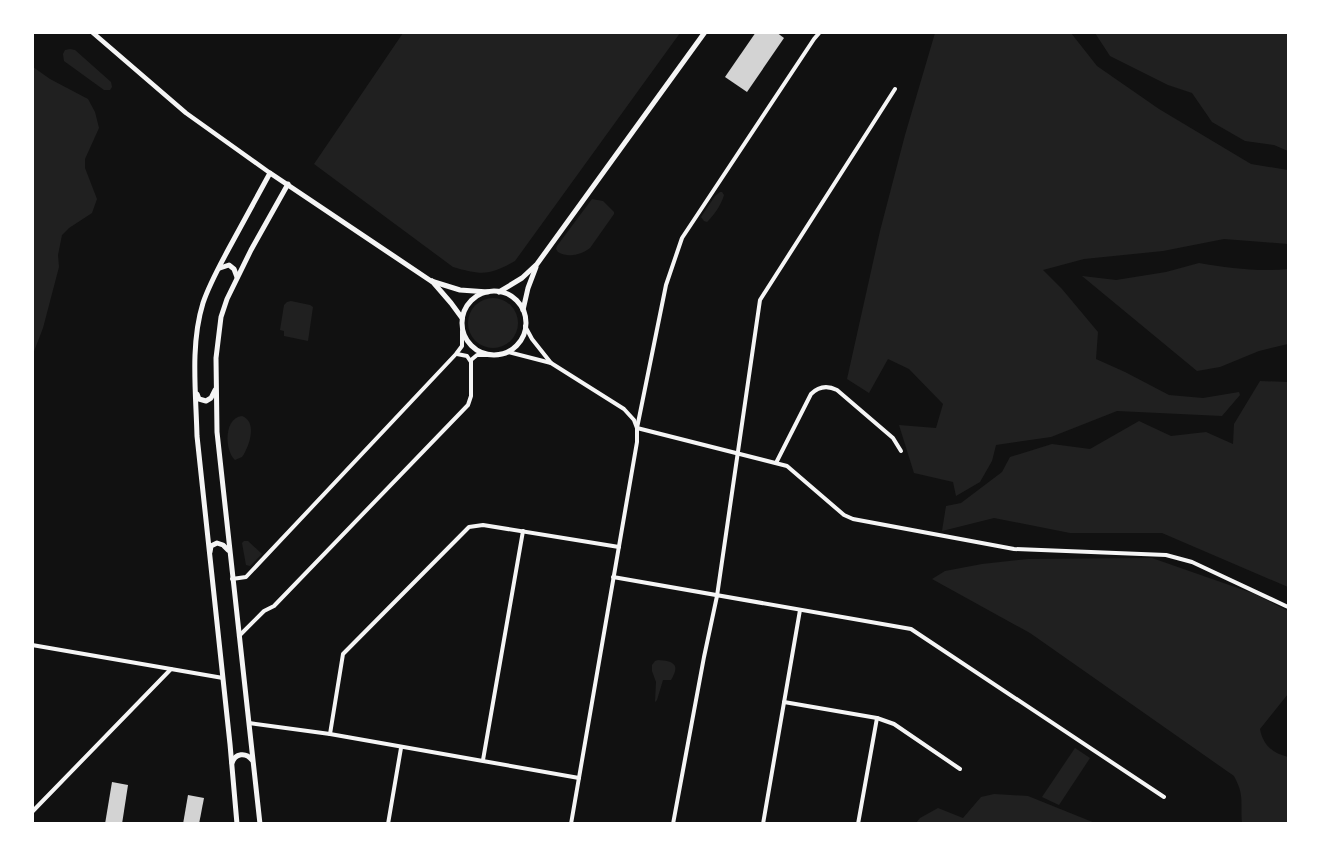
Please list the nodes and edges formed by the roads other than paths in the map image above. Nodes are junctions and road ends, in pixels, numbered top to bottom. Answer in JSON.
{"nodes":[{"id":1,"x":92,"y":32,"type":"edge"},
{"id":2,"x":706,"y":32,"type":"edge"},
{"id":3,"x":820,"y":32,"type":"edge"},
{"id":4,"x":895,"y":89,"type":"dead end"},
{"id":5,"x":270,"y":173,"type":"junction"},
{"id":6,"x":288,"y":184,"type":"junction"},
{"id":7,"x":537,"y":264,"type":"junction"},
{"id":8,"x":218,"y":268,"type":"junction"},
{"id":9,"x":237,"y":277,"type":"junction"},
{"id":10,"x":432,"y":280,"type":"junction"},
{"id":11,"x":488,"y":292,"type":"junction"},
{"id":12,"x":499,"y":292,"type":"junction"},
{"id":13,"x":523,"y":310,"type":"junction"},
{"id":14,"x":462,"y":318,"type":"junction"},
{"id":15,"x":526,"y":326,"type":"junction"},
{"id":16,"x":462,"y":331,"type":"junction"},
{"id":17,"x":508,"y":352,"type":"junction"},
{"id":18,"x":456,"y":354,"type":"junction"},
{"id":19,"x":493,"y":355,"type":"junction"},
{"id":20,"x":471,"y":362,"type":"junction"},
{"id":21,"x":551,"y":363,"type":"junction"},
{"id":22,"x":195,"y":389,"type":"junction"},
{"id":23,"x":215,"y":390,"type":"junction"},
{"id":24,"x":637,"y":428,"type":"junction"},
{"id":25,"x":901,"y":451,"type":"dead end"},
{"id":26,"x":737,"y":453,"type":"junction"},
{"id":27,"x":776,"y":463,"type":"junction"},
{"id":28,"x":523,"y":531,"type":"junction"},
{"id":29,"x":619,"y":547,"type":"junction"},
{"id":30,"x":229,"y":550,"type":"junction"},
{"id":31,"x":209,"y":554,"type":"junction"},
{"id":32,"x":613,"y":577,"type":"junction"},
{"id":33,"x":232,"y":580,"type":"junction"},
{"id":34,"x":716,"y":596,"type":"junction"},
{"id":35,"x":1288,"y":607,"type":"edge"},
{"id":36,"x":800,"y":610,"type":"junction"},
{"id":37,"x":239,"y":636,"type":"junction"},
{"id":38,"x":32,"y":645,"type":"edge"},
{"id":39,"x":171,"y":669,"type":"junction"},
{"id":40,"x":223,"y":678,"type":"junction"},
{"id":41,"x":784,"y":702,"type":"junction"},
{"id":42,"x":877,"y":718,"type":"junction"},
{"id":43,"x":249,"y":723,"type":"junction"},
{"id":44,"x":330,"y":734,"type":"junction"},
{"id":45,"x":402,"y":748,"type":"junction"},
{"id":46,"x":483,"y":760,"type":"junction"},
{"id":47,"x":252,"y":761,"type":"junction"},
{"id":48,"x":232,"y":764,"type":"junction"},
{"id":49,"x":960,"y":769,"type":"dead end"},
{"id":50,"x":579,"y":778,"type":"junction"},
{"id":51,"x":1164,"y":797,"type":"dead end"},
{"id":52,"x":32,"y":812,"type":"edge"},
{"id":53,"x":237,"y":824,"type":"edge"},
{"id":54,"x":260,"y":824,"type":"edge"},
{"id":55,"x":388,"y":824,"type":"edge"},
{"id":56,"x":571,"y":824,"type":"edge"},
{"id":57,"x":673,"y":824,"type":"edge"},
{"id":58,"x":763,"y":824,"type":"edge"},
{"id":59,"x":858,"y":824,"type":"edge"}],
"edges":[{"from":1,"to":5,"type":"street"},
{"from":2,"to":7,"type":"main road"},
{"from":3,"to":24,"type":"street"},
{"from":4,"to":26,"type":"street"},
{"from":5,"to":6,"type":"main road"},
{"from":5,"to":8,"type":"main road"},
{"from":6,"to":9,"type":"main road"},
{"from":6,"to":10,"type":"main road"},
{"from":7,"to":12,"type":"main road"},
{"from":7,"to":13,"type":"main road"},
{"from":8,"to":9,"type":"main road"},
{"from":8,"to":22,"type":"main road"},
{"from":9,"to":23,"type":"main road"},
{"from":10,"to":11,"type":"main road"},
{"from":10,"to":14,"type":"main road"},
{"from":11,"to":12,"type":"main road"},
{"from":11,"to":14,"type":"main road"},
{"from":12,"to":13,"type":"main road"},
{"from":13,"to":15,"type":"main road"},
{"from":14,"to":16,"type":"main road"},
{"from":15,"to":17,"type":"main road"},
{"from":15,"to":21,"type":"street"},
{"from":16,"to":18,"type":"street"},
{"from":16,"to":19,"type":"main road"},
{"from":17,"to":19,"type":"main road"},
{"from":17,"to":21,"type":"street"},
{"from":18,"to":20,"type":"street"},
{"from":18,"to":33,"type":"street"},
{"from":19,"to":20,"type":"street"},
{"from":20,"to":37,"type":"street"},
{"from":21,"to":24,"type":"street"},
{"from":22,"to":23,"type":"main road"},
{"from":22,"to":31,"type":"main road"},
{"from":23,"to":30,"type":"main road"},
{"from":24,"to":26,"type":"street"},
{"from":24,"to":29,"type":"street"},
{"from":25,"to":27,"type":"street"},
{"from":26,"to":27,"type":"street"},
{"from":26,"to":34,"type":"street"},
{"from":27,"to":35,"type":"street"},
{"from":28,"to":29,"type":"street"},
{"from":28,"to":44,"type":"street"},
{"from":28,"to":46,"type":"street"},
{"from":29,"to":32,"type":"street"},
{"from":30,"to":31,"type":"main road"},
{"from":30,"to":33,"type":"main road"},
{"from":31,"to":40,"type":"main road"},
{"from":32,"to":34,"type":"street"},
{"from":32,"to":50,"type":"street"},
{"from":33,"to":37,"type":"main road"},
{"from":34,"to":36,"type":"street"},
{"from":34,"to":57,"type":"street"},
{"from":36,"to":41,"type":"street"},
{"from":36,"to":51,"type":"street"},
{"from":37,"to":43,"type":"main road"},
{"from":38,"to":39,"type":"street"},
{"from":39,"to":40,"type":"street"},
{"from":39,"to":52,"type":"street"},
{"from":40,"to":48,"type":"main road"},
{"from":41,"to":42,"type":"street"},
{"from":41,"to":58,"type":"street"},
{"from":42,"to":49,"type":"street"},
{"from":42,"to":59,"type":"street"},
{"from":43,"to":44,"type":"street"},
{"from":43,"to":47,"type":"main road"},
{"from":44,"to":45,"type":"street"},
{"from":45,"to":46,"type":"street"},
{"from":45,"to":55,"type":"street"},
{"from":46,"to":50,"type":"street"},
{"from":47,"to":48,"type":"main road"},
{"from":47,"to":54,"type":"main road"},
{"from":48,"to":53,"type":"main road"},
{"from":50,"to":56,"type":"street"}]}
